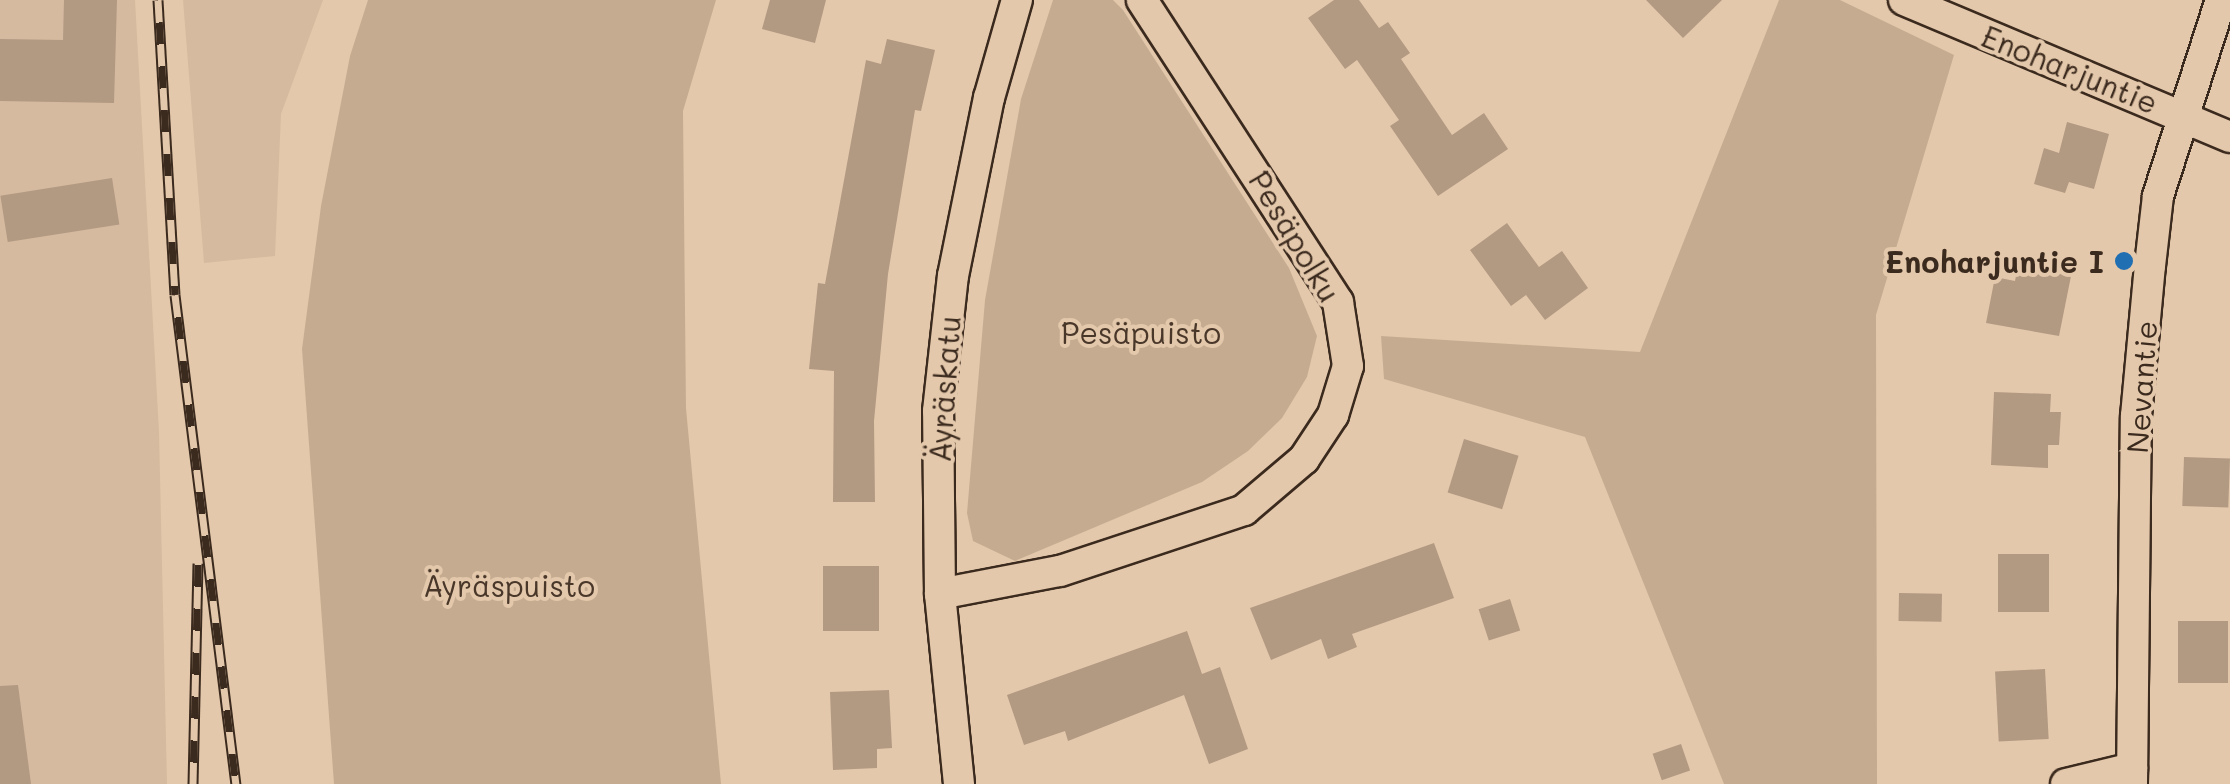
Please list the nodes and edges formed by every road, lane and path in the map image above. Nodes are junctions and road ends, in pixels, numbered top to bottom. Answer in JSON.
{"nodes":[{"id":1,"x":1017,"y":0,"type":"edge"},
{"id":2,"x":1142,"y":0,"type":"edge"},
{"id":3,"x":1904,"y":0,"type":"edge"},
{"id":4,"x":2220,"y":0,"type":"edge"},
{"id":5,"x":2180,"y":116,"type":"junction"},
{"id":6,"x":2230,"y":137,"type":"edge"},
{"id":7,"x":940,"y":594,"type":"junction"},
{"id":8,"x":2132,"y":776,"type":"edge"},
{"id":9,"x":959,"y":784,"type":"edge"},
{"id":10,"x":2066,"y":784,"type":"edge"}],
"edges":[{"from":1,"to":7,"type":"street","name":"Äyräskatu"},
{"from":2,"to":7,"type":"street","name":"Pesäpolku"},
{"from":3,"to":5,"type":"street","name":"Enoharjuntie"},
{"from":4,"to":5,"type":"street","name":"Nevantie"},
{"from":5,"to":6,"type":"street","name":"Enoharjuntie"},
{"from":5,"to":8,"type":"street","name":"Nevantie"},
{"from":7,"to":9,"type":"street","name":"Äyräskatu"},
{"from":8,"to":10,"type":"street"}]}
